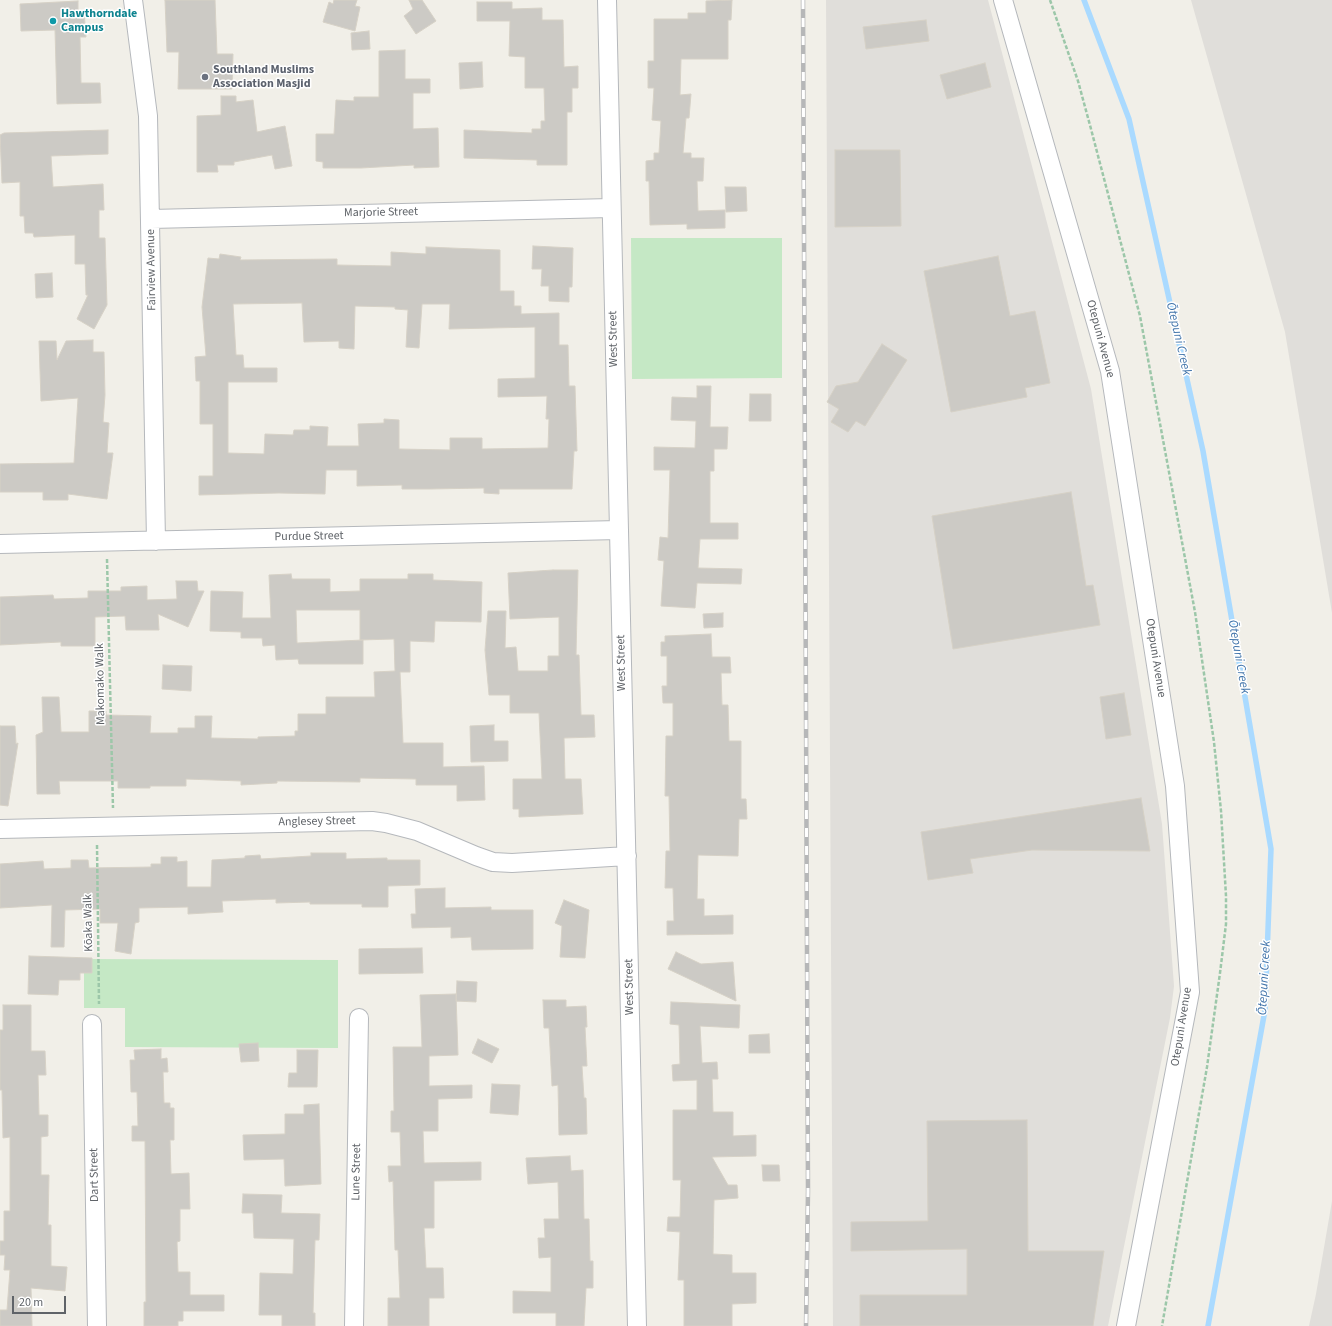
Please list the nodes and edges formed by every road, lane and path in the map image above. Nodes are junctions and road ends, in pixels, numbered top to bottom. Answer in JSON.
{"nodes":[{"id":1,"x":133,"y":0,"type":"edge"},
{"id":2,"x":607,"y":0,"type":"edge"},
{"id":3,"x":1002,"y":0,"type":"edge"},
{"id":4,"x":611,"y":208,"type":"junction"},
{"id":5,"x":151,"y":219,"type":"junction"},
{"id":6,"x":619,"y":530,"type":"junction"},
{"id":7,"x":156,"y":541,"type":"junction"},
{"id":8,"x":0,"y":544,"type":"edge"},
{"id":9,"x":107,"y":557,"type":"dead end"},
{"id":10,"x":113,"y":811,"type":"dead end"},
{"id":11,"x":0,"y":829,"type":"edge"},
{"id":12,"x":97,"y":842,"type":"dead end"},
{"id":13,"x":628,"y":856,"type":"junction"},
{"id":14,"x":99,"y":1004,"type":"dead end"},
{"id":15,"x":359,"y":1018,"type":"dead end"},
{"id":16,"x":92,"y":1024,"type":"dead end"},
{"id":17,"x":97,"y":1326,"type":"edge"},
{"id":18,"x":354,"y":1326,"type":"edge"},
{"id":19,"x":638,"y":1326,"type":"edge"},
{"id":20,"x":1126,"y":1326,"type":"edge"}],
"edges":[{"from":1,"to":5,"type":"street","name":"Fairview Avenue"},
{"from":2,"to":4,"type":"street","name":"West Street"},
{"from":3,"to":20,"type":"street","name":"Otepuni Avenue"},
{"from":4,"to":5,"type":"street","name":"Marjorie Street"},
{"from":4,"to":6,"type":"street","name":"West Street"},
{"from":5,"to":7,"type":"street","name":"Fairview Avenue"},
{"from":6,"to":7,"type":"street","name":"Purdue Street"},
{"from":6,"to":13,"type":"street","name":"West Street"},
{"from":7,"to":8,"type":"street","name":"Purdue Street"},
{"from":9,"to":10,"type":"path","name":"Makomako Walk"},
{"from":11,"to":13,"type":"street","name":"Anglesey Street"},
{"from":12,"to":14,"type":"path","name":"Kōaka Walk"},
{"from":13,"to":19,"type":"street","name":"West Street"},
{"from":15,"to":18,"type":"street","name":"Lune Street"},
{"from":16,"to":17,"type":"street","name":"Dart Street"}]}
